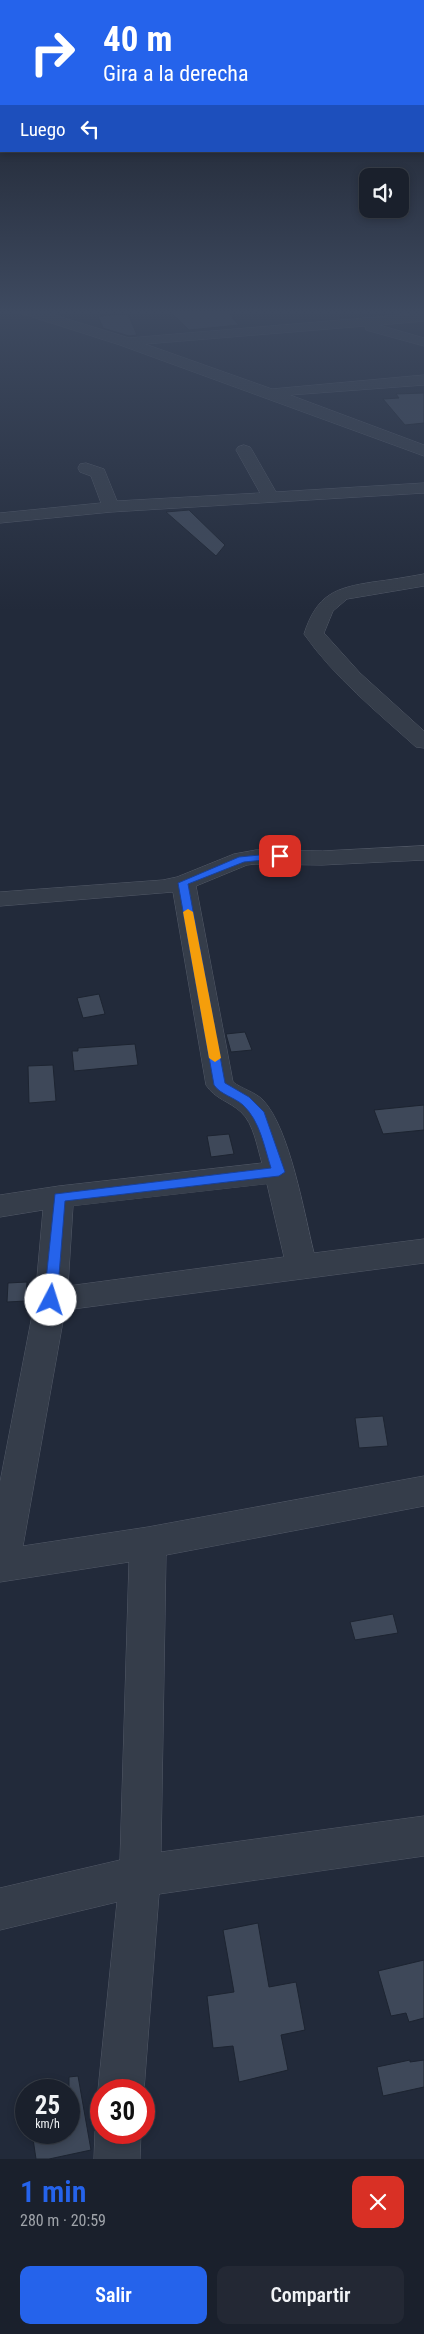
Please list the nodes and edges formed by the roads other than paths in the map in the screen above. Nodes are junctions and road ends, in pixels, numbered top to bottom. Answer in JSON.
{"nodes":[{"id":1,"x":314,"y":410,"type":"edge"},
{"id":2,"x":424,"y":437,"type":"edge"},
{"id":3,"x":394,"y":440,"type":"junction"},
{"id":4,"x":244,"y":450,"type":"dead end"},
{"id":5,"x":424,"y":452,"type":"edge"},
{"id":6,"x":86,"y":468,"type":"dead end"},
{"id":7,"x":424,"y":488,"type":"edge"},
{"id":8,"x":271,"y":498,"type":"junction"},
{"id":9,"x":111,"y":507,"type":"junction"},
{"id":10,"x":0,"y":518,"type":"edge"},
{"id":11,"x":424,"y":580,"type":"edge"},
{"id":12,"x":424,"y":742,"type":"edge"},
{"id":13,"x":424,"y":853,"type":"edge"},
{"id":14,"x":183,"y":883,"type":"junction"},
{"id":15,"x":0,"y":899,"type":"edge"},
{"id":16,"x":279,"y":1172,"type":"junction"},
{"id":17,"x":60,"y":1197,"type":"junction"},
{"id":18,"x":0,"y":1206,"type":"edge"},
{"id":19,"x":424,"y":1250,"type":"edge"},
{"id":20,"x":302,"y":1266,"type":"junction"},
{"id":21,"x":51,"y":1300,"type":"junction"},
{"id":22,"x":424,"y":1491,"type":"edge"},
{"id":23,"x":148,"y":1543,"type":"junction"},
{"id":24,"x":1,"y":1566,"type":"edge"},
{"id":25,"x":424,"y":1836,"type":"edge"},
{"id":26,"x":140,"y":1876,"type":"junction"},
{"id":27,"x":0,"y":1909,"type":"edge"},
{"id":28,"x":122,"y":2079,"type":"edge"},
{"id":29,"x":118,"y":2144,"type":"edge"},
{"id":30,"x":117,"y":2159,"type":"edge"}],
"edges":[{"from":1,"to":3,"type":"street"},
{"from":2,"to":3,"type":"street"},
{"from":3,"to":5,"type":"street"},
{"from":4,"to":8,"type":"street"},
{"from":6,"to":9,"type":"street"},
{"from":7,"to":8,"type":"street"},
{"from":8,"to":9,"type":"street"},
{"from":9,"to":10,"type":"street"},
{"from":11,"to":12,"type":"street"},
{"from":13,"to":14,"type":"street"},
{"from":14,"to":15,"type":"street"},
{"from":14,"to":16,"type":"street"},
{"from":16,"to":17,"type":"street"},
{"from":16,"to":20,"type":"street"},
{"from":17,"to":18,"type":"street"},
{"from":17,"to":21,"type":"street"},
{"from":19,"to":20,"type":"street"},
{"from":20,"to":21,"type":"street"},
{"from":21,"to":24,"type":"street"},
{"from":22,"to":23,"type":"street"},
{"from":23,"to":24,"type":"street"},
{"from":23,"to":26,"type":"street"},
{"from":25,"to":26,"type":"street"},
{"from":26,"to":27,"type":"street"},
{"from":26,"to":28,"type":"street"},
{"from":29,"to":30,"type":"street"}]}
